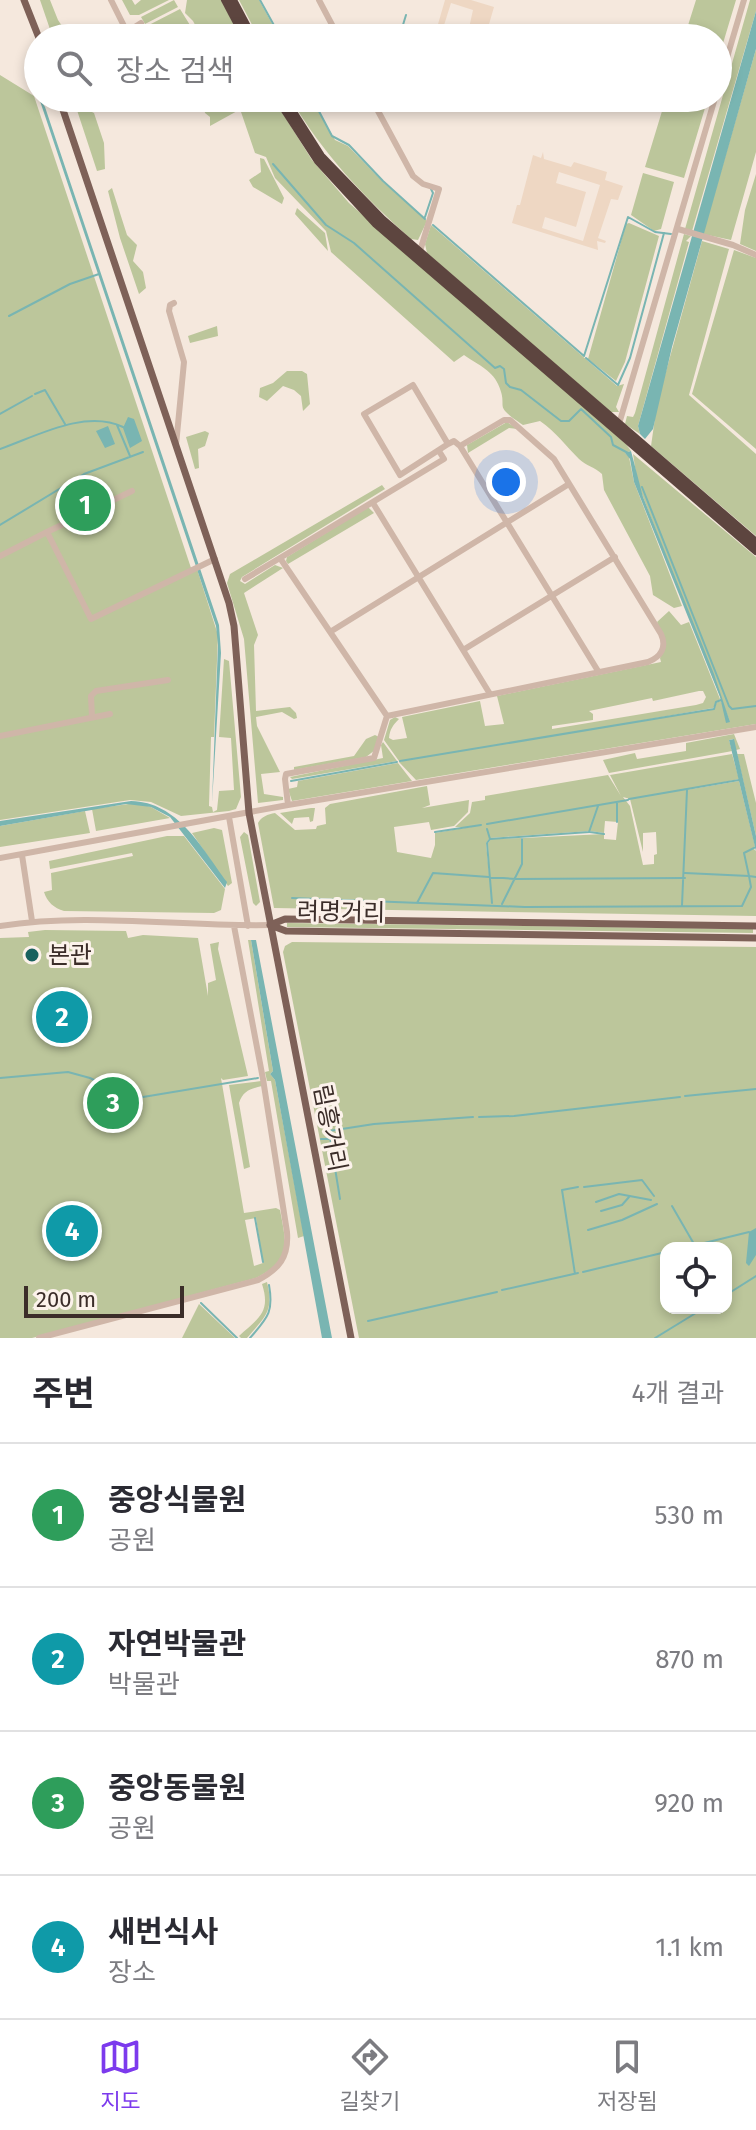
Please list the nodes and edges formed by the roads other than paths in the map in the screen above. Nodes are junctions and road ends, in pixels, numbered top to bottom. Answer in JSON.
{"nodes":[{"id":1,"x":24,"y":0,"type":"edge"},
{"id":2,"x":111,"y":0,"type":"edge"},
{"id":3,"x":225,"y":0,"type":"edge"},
{"id":4,"x":233,"y":0,"type":"edge"},
{"id":5,"x":319,"y":0,"type":"edge"},
{"id":6,"x":744,"y":0,"type":"edge"},
{"id":7,"x":33,"y":24,"type":"edge"},
{"id":8,"x":124,"y":24,"type":"edge"},
{"id":9,"x":238,"y":24,"type":"edge"},
{"id":10,"x":246,"y":24,"type":"edge"},
{"id":11,"x":332,"y":24,"type":"edge"},
{"id":12,"x":732,"y":41,"type":"edge"},
{"id":13,"x":64,"y":112,"type":"edge"},
{"id":14,"x":285,"y":112,"type":"edge"},
{"id":15,"x":293,"y":112,"type":"edge"},
{"id":16,"x":379,"y":112,"type":"edge"},
{"id":17,"x":711,"y":112,"type":"edge"},
{"id":18,"x":681,"y":230,"type":"junction"},
{"id":19,"x":420,"y":251,"type":"junction"},
{"id":20,"x":756,"y":255,"type":"edge"},
{"id":21,"x":174,"y":303,"type":"dead end"},
{"id":22,"x":619,"y":424,"type":"junction"},
{"id":23,"x":633,"y":440,"type":"junction"},
{"id":24,"x":448,"y":444,"type":"junction"},
{"id":25,"x":460,"y":446,"type":"junction"},
{"id":26,"x":176,"y":449,"type":"junction"},
{"id":27,"x":643,"y":449,"type":"junction"},
{"id":28,"x":439,"y":451,"type":"junction"},
{"id":29,"x":569,"y":484,"type":"junction"},
{"id":30,"x":132,"y":491,"type":"dead end"},
{"id":31,"x":373,"y":503,"type":"junction"},
{"id":32,"x":506,"y":522,"type":"junction"},
{"id":33,"x":47,"y":532,"type":"junction"},
{"id":34,"x":756,"y":542,"type":"edge"},
{"id":35,"x":756,"y":551,"type":"edge"},
{"id":36,"x":0,"y":556,"type":"edge"},
{"id":37,"x":615,"y":557,"type":"junction"},
{"id":38,"x":280,"y":558,"type":"junction"},
{"id":39,"x":215,"y":559,"type":"junction"},
{"id":40,"x":418,"y":577,"type":"junction"},
{"id":41,"x":245,"y":579,"type":"dead end"},
{"id":42,"x":552,"y":595,"type":"junction"},
{"id":43,"x":330,"y":632,"type":"junction"},
{"id":44,"x":463,"y":650,"type":"junction"},
{"id":45,"x":598,"y":671,"type":"junction"},
{"id":46,"x":168,"y":680,"type":"dead end"},
{"id":47,"x":490,"y":694,"type":"junction"},
{"id":48,"x":110,"y":714,"type":"dead end"},
{"id":49,"x":387,"y":716,"type":"junction"},
{"id":50,"x":92,"y":717,"type":"junction"},
{"id":51,"x":756,"y":727,"type":"edge"},
{"id":52,"x":0,"y":736,"type":"edge"},
{"id":53,"x":288,"y":805,"type":"junction"},
{"id":54,"x":249,"y":813,"type":"junction"},
{"id":55,"x":229,"y":817,"type":"junction"},
{"id":56,"x":22,"y":855,"type":"junction"},
{"id":57,"x":0,"y":858,"type":"edge"},
{"id":58,"x":32,"y":921,"type":"junction"},
{"id":59,"x":270,"y":925,"type":"junction"},
{"id":60,"x":0,"y":926,"type":"edge"},
{"id":61,"x":234,"y":926,"type":"junction"},
{"id":62,"x":248,"y":926,"type":"junction"},
{"id":63,"x":756,"y":926,"type":"edge"},
{"id":64,"x":756,"y":938,"type":"edge"},
{"id":65,"x":39,"y":1338,"type":"edge"},
{"id":66,"x":351,"y":1338,"type":"edge"}],
"edges":[{"from":1,"to":7,"type":"main road"},
{"from":2,"to":8,"type":"street"},
{"from":3,"to":9,"type":"highway"},
{"from":4,"to":10,"type":"highway"},
{"from":5,"to":11,"type":"street"},
{"from":6,"to":12,"type":"street"},
{"from":13,"to":26,"type":"main road","name":"림흥거리"},
{"from":14,"to":23,"type":"highway"},
{"from":15,"to":19,"type":"highway"},
{"from":16,"to":19,"type":"street"},
{"from":17,"to":18,"type":"street"},
{"from":18,"to":20,"type":"street"},
{"from":18,"to":22,"type":"street"},
{"from":19,"to":22,"type":"highway"},
{"from":21,"to":26,"type":"street"},
{"from":22,"to":23,"type":"highway"},
{"from":23,"to":27,"type":"highway"},
{"from":24,"to":25,"type":"street"},
{"from":24,"to":28,"type":"street"},
{"from":24,"to":28,"type":"street"},
{"from":25,"to":29,"type":"street"},
{"from":25,"to":32,"type":"street"},
{"from":26,"to":39,"type":"main road","name":"림흥거리"},
{"from":27,"to":34,"type":"highway"},
{"from":27,"to":35,"type":"highway"},
{"from":28,"to":31,"type":"street"},
{"from":29,"to":32,"type":"street"},
{"from":29,"to":37,"type":"street"},
{"from":30,"to":33,"type":"street"},
{"from":31,"to":38,"type":"street"},
{"from":31,"to":40,"type":"street"},
{"from":32,"to":40,"type":"street"},
{"from":32,"to":42,"type":"street"},
{"from":33,"to":36,"type":"street"},
{"from":33,"to":39,"type":"street"},
{"from":37,"to":42,"type":"street"},
{"from":37,"to":45,"type":"street"},
{"from":38,"to":41,"type":"street"},
{"from":38,"to":43,"type":"street"},
{"from":39,"to":54,"type":"main road","name":"림흥거리"},
{"from":40,"to":43,"type":"street"},
{"from":40,"to":44,"type":"street"},
{"from":42,"to":44,"type":"street"},
{"from":42,"to":45,"type":"street"},
{"from":43,"to":49,"type":"street"},
{"from":44,"to":47,"type":"street"},
{"from":45,"to":47,"type":"street"},
{"from":46,"to":50,"type":"street"},
{"from":47,"to":49,"type":"street"},
{"from":48,"to":50,"type":"street"},
{"from":49,"to":53,"type":"street"},
{"from":50,"to":52,"type":"street"},
{"from":51,"to":53,"type":"street"},
{"from":53,"to":54,"type":"street"},
{"from":54,"to":55,"type":"street"},
{"from":54,"to":59,"type":"main road","name":"림흥거리"},
{"from":55,"to":56,"type":"street"},
{"from":55,"to":62,"type":"street"},
{"from":56,"to":57,"type":"street"},
{"from":56,"to":58,"type":"street"},
{"from":58,"to":60,"type":"street"},
{"from":58,"to":61,"type":"street"},
{"from":59,"to":62,"type":"street"},
{"from":59,"to":63,"type":"main road","name":"려명거리"},
{"from":59,"to":64,"type":"main road","name":"려명거리"},
{"from":59,"to":66,"type":"main road","name":"림흥거리"},
{"from":61,"to":62,"type":"street"},
{"from":61,"to":65,"type":"street"}]}
